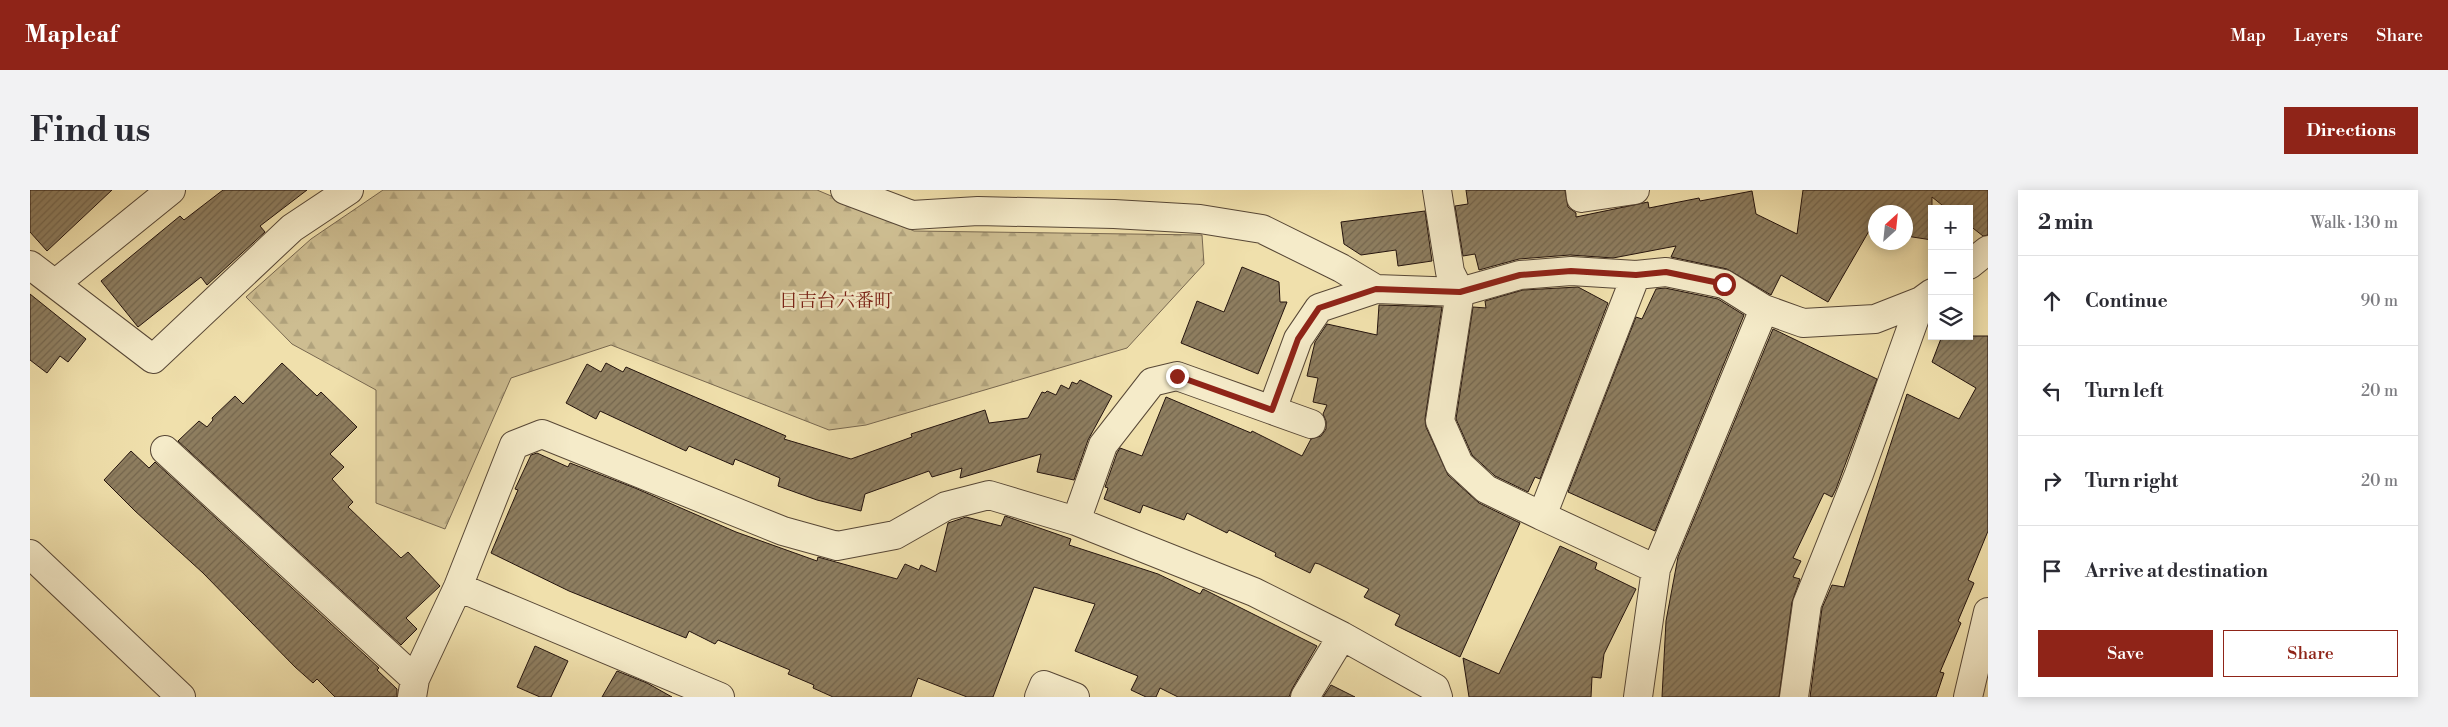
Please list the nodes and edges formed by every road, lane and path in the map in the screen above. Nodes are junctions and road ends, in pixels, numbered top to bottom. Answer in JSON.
{"nodes":[{"id":1,"x":171,"y":190,"type":"edge"},
{"id":2,"x":349,"y":190,"type":"edge"},
{"id":3,"x":845,"y":190,"type":"edge"},
{"id":4,"x":1437,"y":190,"type":"edge"},
{"id":5,"x":1580,"y":190,"type":"edge"},
{"id":6,"x":1635,"y":190,"type":"edge"},
{"id":7,"x":1988,"y":250,"type":"edge"},
{"id":8,"x":1973,"y":261,"type":"edge"},
{"id":9,"x":30,"y":265,"type":"edge"},
{"id":10,"x":1636,"y":275,"type":"junction"},
{"id":11,"x":55,"y":284,"type":"junction"},
{"id":12,"x":1376,"y":289,"type":"junction"},
{"id":13,"x":1460,"y":292,"type":"junction"},
{"id":14,"x":1927,"y":297,"type":"edge"},
{"id":15,"x":1764,"y":308,"type":"junction"},
{"id":16,"x":1272,"y":410,"type":"junction"},
{"id":17,"x":1311,"y":424,"type":"dead end"},
{"id":18,"x":165,"y":450,"type":"dead end"},
{"id":19,"x":1542,"y":516,"type":"junction"},
{"id":20,"x":1076,"y":521,"type":"junction"},
{"id":21,"x":30,"y":554,"type":"edge"},
{"id":22,"x":1656,"y":569,"type":"junction"},
{"id":23,"x":458,"y":587,"type":"junction"},
{"id":24,"x":1988,"y":612,"type":"edge"},
{"id":25,"x":1342,"y":636,"type":"junction"},
{"id":26,"x":414,"y":688,"type":"edge"},
{"id":27,"x":181,"y":697,"type":"edge"},
{"id":28,"x":720,"y":697,"type":"edge"},
{"id":29,"x":1040,"y":697,"type":"edge"},
{"id":30,"x":1076,"y":697,"type":"edge"},
{"id":31,"x":1305,"y":697,"type":"edge"},
{"id":32,"x":1438,"y":697,"type":"edge"},
{"id":33,"x":1638,"y":697,"type":"edge"},
{"id":34,"x":1794,"y":697,"type":"edge"},
{"id":35,"x":1968,"y":697,"type":"edge"}],
"edges":[{"from":1,"to":11,"type":"street"},
{"from":2,"to":11,"type":"street"},
{"from":3,"to":12,"type":"street"},
{"from":4,"to":13,"type":"street"},
{"from":5,"to":6,"type":"street"},
{"from":7,"to":8,"type":"street"},
{"from":9,"to":11,"type":"street"},
{"from":10,"to":13,"type":"street"},
{"from":10,"to":15,"type":"street"},
{"from":10,"to":19,"type":"street"},
{"from":12,"to":13,"type":"street"},
{"from":12,"to":16,"type":"street"},
{"from":13,"to":19,"type":"street"},
{"from":14,"to":15,"type":"street"},
{"from":14,"to":34,"type":"street"},
{"from":15,"to":22,"type":"street"},
{"from":16,"to":17,"type":"street"},
{"from":16,"to":20,"type":"street"},
{"from":18,"to":26,"type":"street"},
{"from":19,"to":22,"type":"street"},
{"from":20,"to":23,"type":"street"},
{"from":20,"to":25,"type":"street"},
{"from":21,"to":27,"type":"street"},
{"from":22,"to":33,"type":"street"},
{"from":23,"to":26,"type":"street"},
{"from":23,"to":28,"type":"street"},
{"from":24,"to":35,"type":"street"},
{"from":25,"to":31,"type":"street"},
{"from":25,"to":32,"type":"street"},
{"from":29,"to":30,"type":"street"}]}
